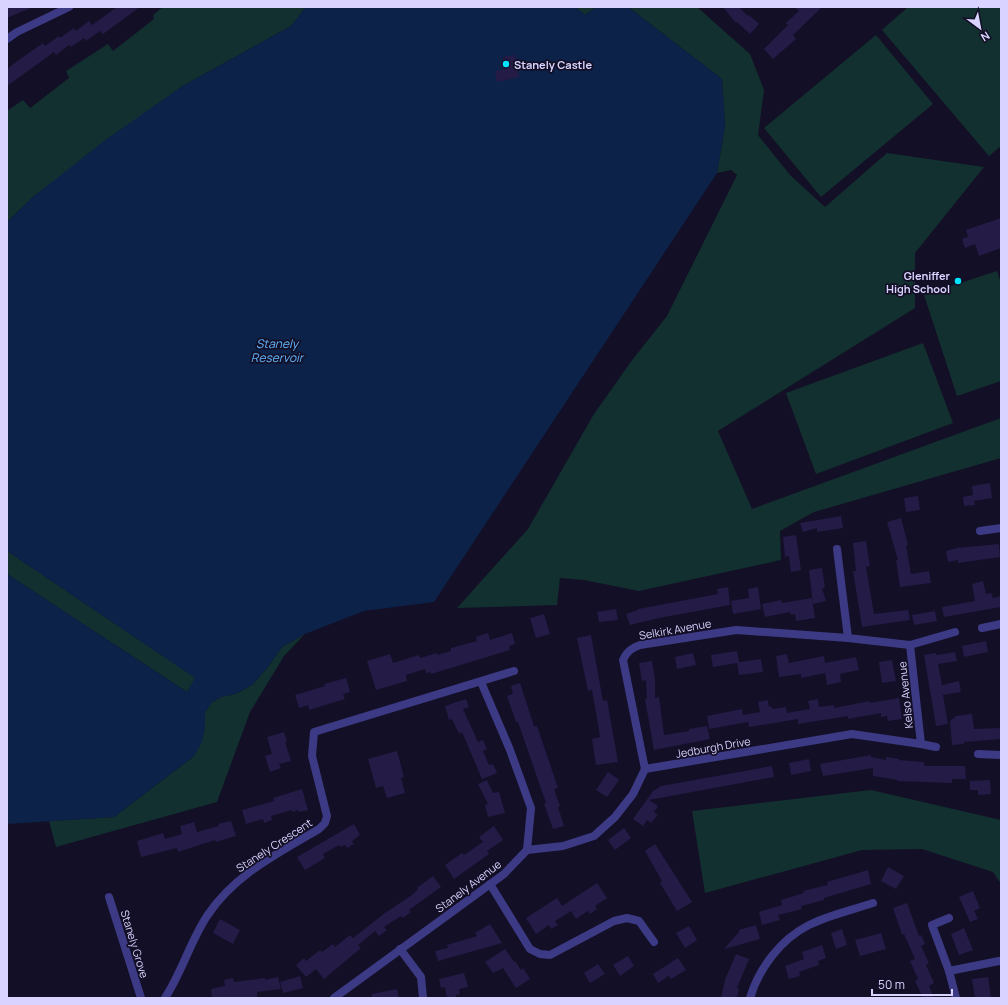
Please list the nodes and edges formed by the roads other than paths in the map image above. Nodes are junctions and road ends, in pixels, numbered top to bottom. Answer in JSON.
{"nodes":[{"id":1,"x":67,"y":8,"type":"edge"},
{"id":2,"x":7,"y":39,"type":"edge"},
{"id":3,"x":1001,"y":528,"type":"edge"},
{"id":4,"x":980,"y":531,"type":"dead end"},
{"id":5,"x":837,"y":549,"type":"dead end"},
{"id":6,"x":1001,"y":624,"type":"edge"},
{"id":7,"x":982,"y":628,"type":"dead end"},
{"id":8,"x":955,"y":632,"type":"dead end"},
{"id":9,"x":848,"y":638,"type":"junction"},
{"id":10,"x":910,"y":645,"type":"junction"},
{"id":11,"x":514,"y":671,"type":"dead end"},
{"id":12,"x":481,"y":682,"type":"junction"},
{"id":13,"x":921,"y":744,"type":"junction"},
{"id":14,"x":936,"y":747,"type":"dead end"},
{"id":15,"x":978,"y":754,"type":"dead end"},
{"id":16,"x":1001,"y":755,"type":"edge"},
{"id":17,"x":645,"y":770,"type":"junction"},
{"id":18,"x":527,"y":850,"type":"junction"},
{"id":19,"x":490,"y":884,"type":"junction"},
{"id":20,"x":109,"y":897,"type":"dead end"},
{"id":21,"x":873,"y":903,"type":"dead end"},
{"id":22,"x":949,"y":918,"type":"dead end"},
{"id":23,"x":654,"y":942,"type":"dead end"},
{"id":24,"x":400,"y":949,"type":"junction"},
{"id":25,"x":999,"y":961,"type":"dead end"},
{"id":26,"x":949,"y":971,"type":"junction"},
{"id":27,"x":141,"y":998,"type":"edge"},
{"id":28,"x":165,"y":998,"type":"edge"},
{"id":29,"x":334,"y":998,"type":"edge"},
{"id":30,"x":423,"y":998,"type":"edge"},
{"id":31,"x":750,"y":998,"type":"edge"},
{"id":32,"x":956,"y":998,"type":"edge"}],
"edges":[{"from":1,"to":2,"type":"street"},
{"from":3,"to":4,"type":"street"},
{"from":5,"to":9,"type":"street"},
{"from":6,"to":7,"type":"street"},
{"from":8,"to":10,"type":"street","name":"Selkirk Avenue"},
{"from":9,"to":10,"type":"street","name":"Selkirk Avenue"},
{"from":9,"to":17,"type":"street","name":"Selkirk Avenue"},
{"from":10,"to":13,"type":"street","name":"Kelso Avenue"},
{"from":11,"to":12,"type":"street","name":"Stanely Crescent"},
{"from":12,"to":18,"type":"street"},
{"from":12,"to":28,"type":"street","name":"Stanely Crescent"},
{"from":13,"to":14,"type":"street","name":"Jedburgh Drive"},
{"from":13,"to":17,"type":"street","name":"Jedburgh Drive"},
{"from":15,"to":16,"type":"street"},
{"from":17,"to":18,"type":"street"},
{"from":18,"to":19,"type":"street","name":"Stanely Avenue"},
{"from":19,"to":23,"type":"street"},
{"from":19,"to":24,"type":"street","name":"Stanely Avenue"},
{"from":20,"to":27,"type":"street","name":"Stanely Grove"},
{"from":21,"to":31,"type":"street"},
{"from":22,"to":26,"type":"street"},
{"from":24,"to":29,"type":"street","name":"Stanely Avenue"},
{"from":24,"to":30,"type":"street"},
{"from":25,"to":26,"type":"street"},
{"from":26,"to":32,"type":"street"}]}
